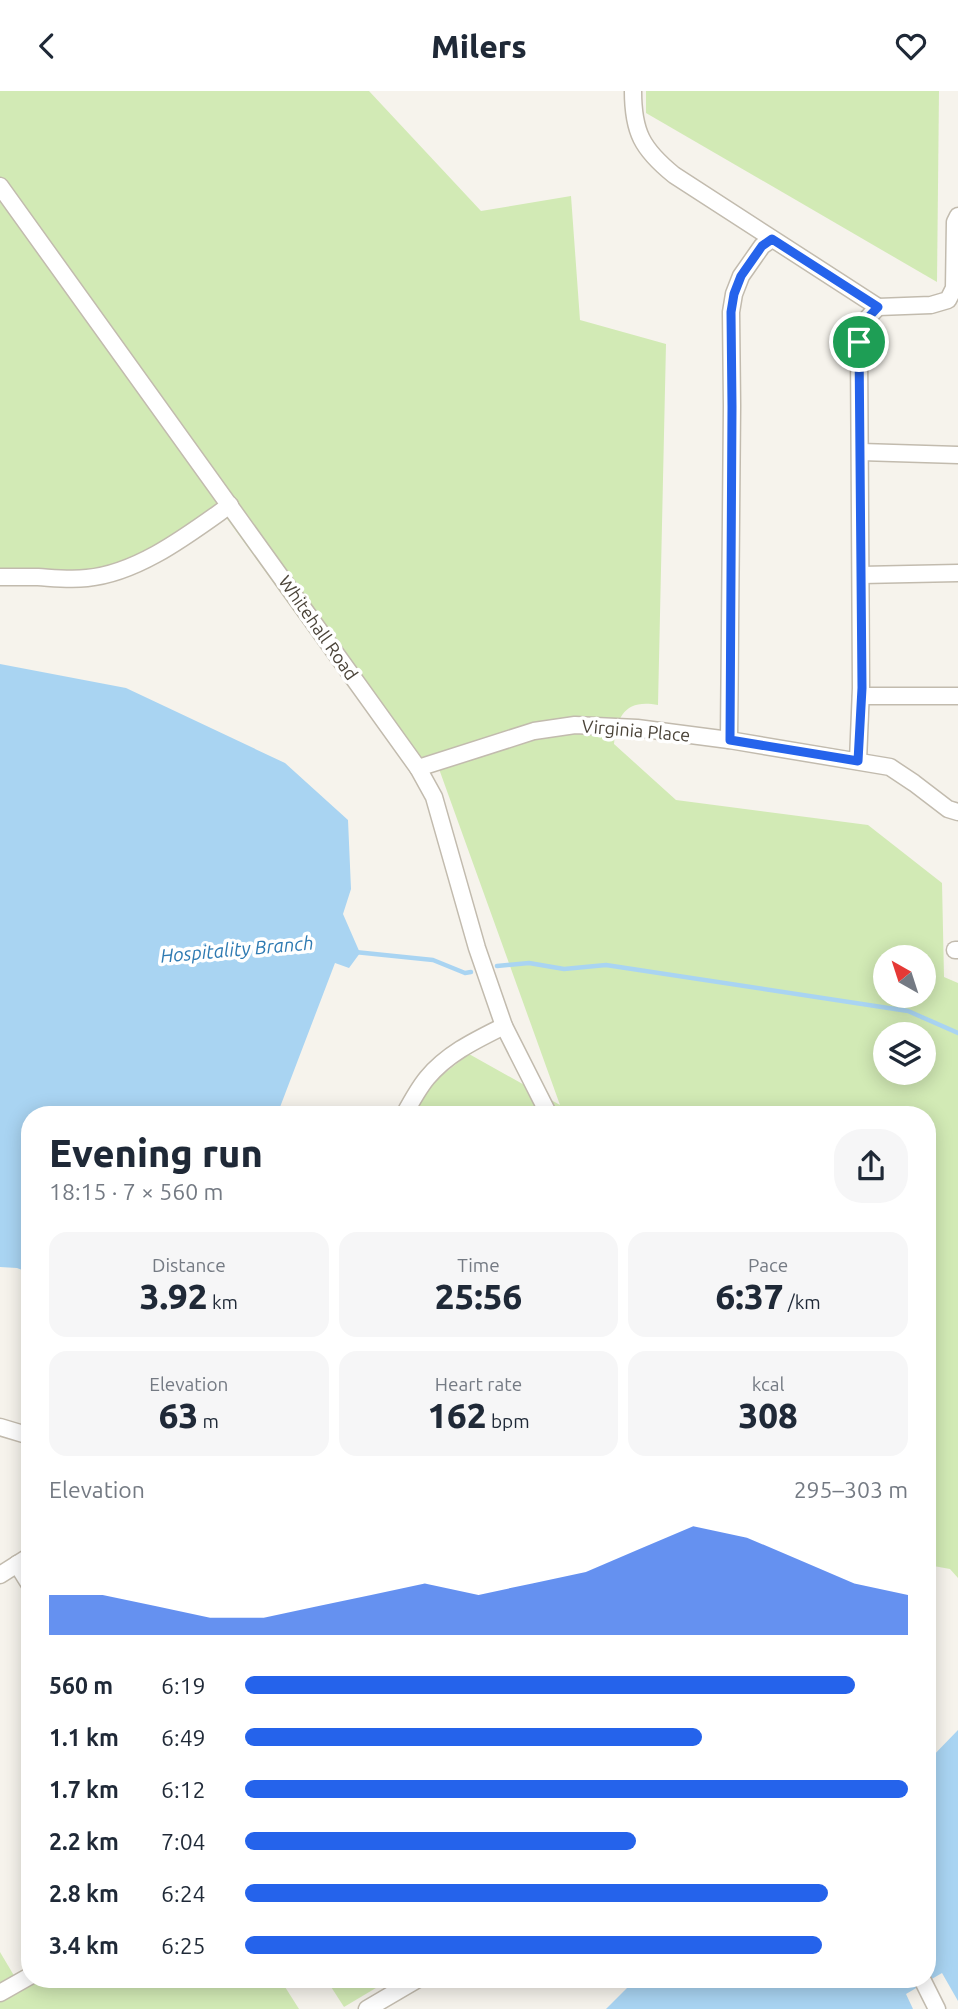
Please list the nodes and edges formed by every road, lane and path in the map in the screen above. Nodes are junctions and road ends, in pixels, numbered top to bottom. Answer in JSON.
{"nodes":[{"id":1,"x":633,"y":91,"type":"edge"},
{"id":2,"x":0,"y":186,"type":"edge"},
{"id":3,"x":958,"y":216,"type":"edge"},
{"id":4,"x":772,"y":239,"type":"junction"},
{"id":5,"x":878,"y":307,"type":"junction"},
{"id":6,"x":861,"y":451,"type":"junction"},
{"id":7,"x":958,"y":456,"type":"edge"},
{"id":8,"x":230,"y":505,"type":"junction"},
{"id":9,"x":958,"y":573,"type":"edge"},
{"id":10,"x":862,"y":575,"type":"junction"},
{"id":11,"x":0,"y":577,"type":"edge"},
{"id":12,"x":861,"y":696,"type":"junction"},
{"id":13,"x":958,"y":696,"type":"edge"},
{"id":14,"x":730,"y":740,"type":"junction"},
{"id":15,"x":858,"y":761,"type":"junction"},
{"id":16,"x":418,"y":768,"type":"junction"},
{"id":17,"x":958,"y":812,"type":"edge"},
{"id":18,"x":504,"y":1027,"type":"junction"},
{"id":19,"x":410,"y":1106,"type":"edge"},
{"id":20,"x":544,"y":1106,"type":"edge"},
{"id":21,"x":0,"y":1427,"type":"edge"},
{"id":22,"x":21,"y":1433,"type":"edge"},
{"id":23,"x":21,"y":1981,"type":"edge"},
{"id":24,"x":403,"y":1988,"type":"edge"},
{"id":25,"x":926,"y":1988,"type":"edge"},
{"id":26,"x":0,"y":1993,"type":"edge"},
{"id":27,"x":935,"y":2005,"type":"edge"},
{"id":28,"x":367,"y":2009,"type":"edge"}],
"edges":[{"from":1,"to":4,"type":"street"},
{"from":2,"to":8,"type":"street","name":"Whitehall Road"},
{"from":3,"to":5,"type":"street"},
{"from":4,"to":5,"type":"street"},
{"from":4,"to":14,"type":"street"},
{"from":5,"to":6,"type":"street"},
{"from":6,"to":7,"type":"street"},
{"from":6,"to":10,"type":"street"},
{"from":8,"to":11,"type":"street"},
{"from":8,"to":16,"type":"street","name":"Whitehall Road"},
{"from":9,"to":10,"type":"street"},
{"from":10,"to":12,"type":"street"},
{"from":12,"to":13,"type":"street"},
{"from":12,"to":15,"type":"street"},
{"from":14,"to":15,"type":"street","name":"Virginia Place"},
{"from":14,"to":16,"type":"street","name":"Virginia Place"},
{"from":15,"to":17,"type":"street","name":"Virginia Place"},
{"from":16,"to":18,"type":"street","name":"Whitehall Road"},
{"from":18,"to":19,"type":"street"},
{"from":18,"to":20,"type":"street","name":"Whitehall Road"},
{"from":21,"to":22,"type":"street"},
{"from":23,"to":26,"type":"street"},
{"from":24,"to":28,"type":"street"},
{"from":25,"to":27,"type":"street"}]}
